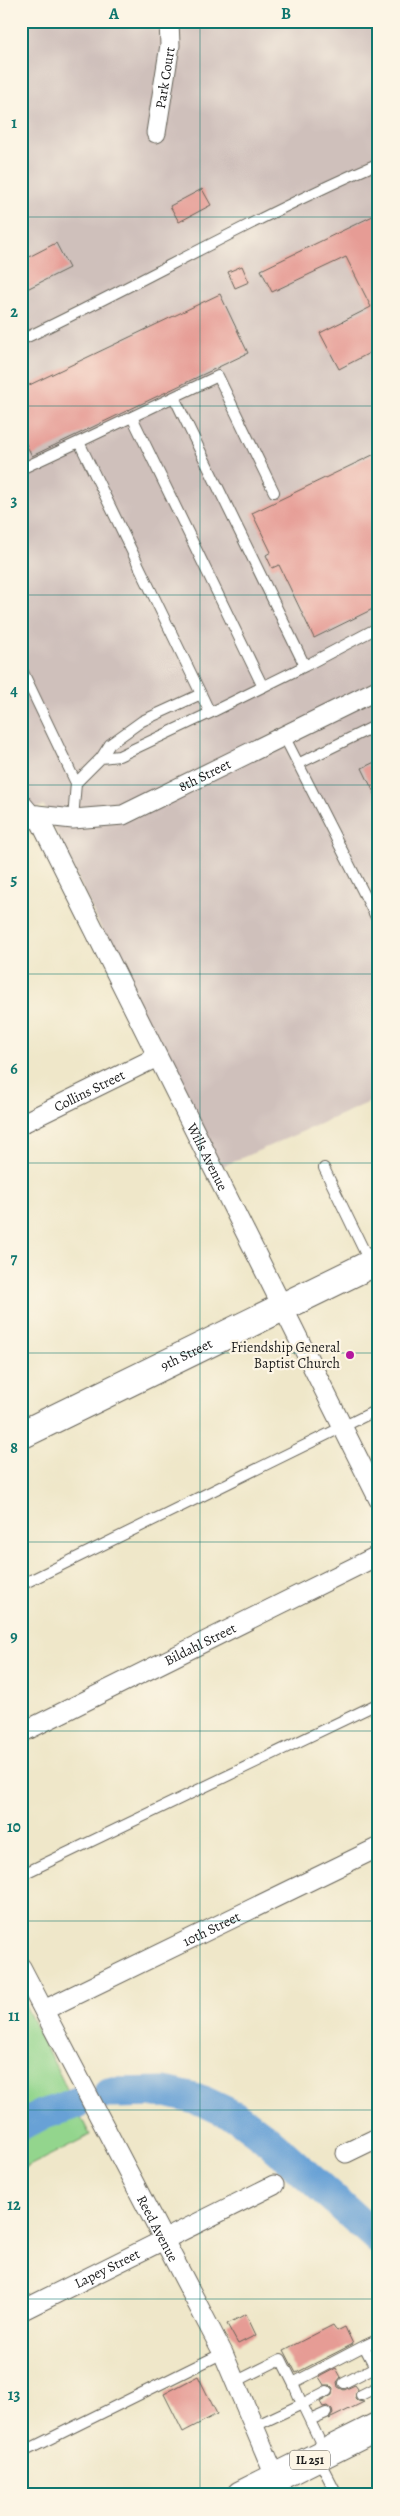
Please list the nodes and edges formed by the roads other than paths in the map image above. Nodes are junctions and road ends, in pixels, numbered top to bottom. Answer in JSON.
{"nodes":[{"id":1,"x":169,"y":21,"type":"edge"},
{"id":2,"x":156,"y":133,"type":"dead end"},
{"id":3,"x":379,"y":164,"type":"edge"},
{"id":4,"x":21,"y":340,"type":"edge"},
{"id":5,"x":174,"y":397,"type":"junction"},
{"id":6,"x":132,"y":417,"type":"junction"},
{"id":7,"x":79,"y":442,"type":"junction"},
{"id":8,"x":21,"y":469,"type":"edge"},
{"id":9,"x":274,"y":492,"type":"dead end"},
{"id":10,"x":379,"y":627,"type":"edge"},
{"id":11,"x":305,"y":666,"type":"junction"},
{"id":12,"x":21,"y":668,"type":"edge"},
{"id":13,"x":263,"y":687,"type":"junction"},
{"id":14,"x":379,"y":689,"type":"edge"},
{"id":15,"x":201,"y":694,"type":"junction"},
{"id":16,"x":210,"y":713,"type":"junction"},
{"id":17,"x":379,"y":724,"type":"edge"},
{"id":18,"x":284,"y":736,"type":"junction"},
{"id":19,"x":101,"y":758,"type":"junction"},
{"id":20,"x":298,"y":764,"type":"junction"},
{"id":21,"x":76,"y":783,"type":"junction"},
{"id":22,"x":21,"y":796,"type":"edge"},
{"id":23,"x":29,"y":819,"type":"edge"},
{"id":24,"x":72,"y":819,"type":"junction"},
{"id":25,"x":379,"y":923,"type":"edge"},
{"id":26,"x":157,"y":1057,"type":"junction"},
{"id":27,"x":21,"y":1124,"type":"edge"},
{"id":28,"x":324,"y":1168,"type":"dead end"},
{"id":29,"x":375,"y":1262,"type":"edge"},
{"id":30,"x":283,"y":1308,"type":"junction"},
{"id":31,"x":379,"y":1408,"type":"edge"},
{"id":32,"x":342,"y":1427,"type":"junction"},
{"id":33,"x":21,"y":1435,"type":"edge"},
{"id":34,"x":379,"y":1500,"type":"edge"},
{"id":35,"x":379,"y":1555,"type":"edge"},
{"id":36,"x":21,"y":1585,"type":"edge"},
{"id":37,"x":379,"y":1703,"type":"edge"},
{"id":38,"x":21,"y":1733,"type":"edge"},
{"id":39,"x":379,"y":1847,"type":"edge"},
{"id":40,"x":21,"y":1875,"type":"edge"},
{"id":41,"x":21,"y":1967,"type":"edge"},
{"id":42,"x":44,"y":2010,"type":"junction"},
{"id":43,"x":379,"y":2137,"type":"edge"},
{"id":44,"x":346,"y":2153,"type":"dead end"},
{"id":45,"x":274,"y":2185,"type":"dead end"},
{"id":46,"x":164,"y":2239,"type":"junction"},
{"id":47,"x":21,"y":2311,"type":"edge"},
{"id":48,"x":379,"y":2339,"type":"edge"},
{"id":49,"x":364,"y":2346,"type":"junction"},
{"id":50,"x":223,"y":2353,"type":"junction"},
{"id":51,"x":377,"y":2371,"type":"edge"},
{"id":52,"x":235,"y":2382,"type":"junction"},
{"id":53,"x":293,"y":2383,"type":"junction"},
{"id":54,"x":344,"y":2383,"type":"dead end"},
{"id":55,"x":379,"y":2386,"type":"edge"},
{"id":56,"x":327,"y":2391,"type":"dead end"},
{"id":57,"x":361,"y":2395,"type":"dead end"},
{"id":58,"x":302,"y":2404,"type":"junction"},
{"id":59,"x":326,"y":2413,"type":"dead end"},
{"id":60,"x":310,"y":2420,"type":"junction"},
{"id":61,"x":379,"y":2426,"type":"edge"},
{"id":62,"x":254,"y":2428,"type":"junction"},
{"id":63,"x":21,"y":2453,"type":"edge"},
{"id":64,"x":321,"y":2455,"type":"junction"},
{"id":65,"x":279,"y":2486,"type":"edge"},
{"id":66,"x":241,"y":2495,"type":"edge"},
{"id":67,"x":337,"y":2495,"type":"edge"}],
"edges":[{"from":1,"to":2,"type":"street","name":"Park Court"},
{"from":3,"to":4,"type":"lane"},
{"from":5,"to":6,"type":"lane"},
{"from":5,"to":9,"type":"lane"},
{"from":5,"to":11,"type":"lane"},
{"from":6,"to":7,"type":"lane"},
{"from":6,"to":13,"type":"lane"},
{"from":7,"to":8,"type":"lane"},
{"from":7,"to":15,"type":"lane"},
{"from":10,"to":11,"type":"lane"},
{"from":11,"to":13,"type":"lane"},
{"from":12,"to":21,"type":"lane"},
{"from":13,"to":16,"type":"lane"},
{"from":14,"to":18,"type":"street","name":"8th Street"},
{"from":15,"to":16,"type":"lane"},
{"from":15,"to":19,"type":"lane"},
{"from":16,"to":19,"type":"lane"},
{"from":17,"to":20,"type":"lane"},
{"from":18,"to":20,"type":"lane"},
{"from":18,"to":24,"type":"street","name":"8th Street"},
{"from":19,"to":21,"type":"lane"},
{"from":20,"to":25,"type":"lane"},
{"from":21,"to":24,"type":"lane"},
{"from":22,"to":23,"type":"lane"},
{"from":23,"to":24,"type":"street","name":"8th Street"},
{"from":23,"to":26,"type":"street","name":"Wills Avenue"},
{"from":26,"to":27,"type":"street","name":"Collins Street"},
{"from":26,"to":30,"type":"street","name":"Wills Avenue"},
{"from":28,"to":29,"type":"lane"},
{"from":29,"to":30,"type":"street","name":"9th Street"},
{"from":30,"to":32,"type":"street","name":"Wills Avenue"},
{"from":30,"to":33,"type":"street","name":"9th Street"},
{"from":31,"to":32,"type":"lane"},
{"from":32,"to":34,"type":"street","name":"Wills Avenue"},
{"from":32,"to":36,"type":"lane"},
{"from":35,"to":38,"type":"street","name":"Bildahl Street"},
{"from":37,"to":40,"type":"lane"},
{"from":39,"to":42,"type":"street","name":"10th Street"},
{"from":41,"to":42,"type":"street","name":"Reed Avenue"},
{"from":42,"to":46,"type":"street","name":"Reed Avenue"},
{"from":43,"to":44,"type":"street"},
{"from":45,"to":46,"type":"street","name":"Lapey Street"},
{"from":46,"to":47,"type":"street","name":"Lapey Street"},
{"from":46,"to":50,"type":"street","name":"Reed Avenue"},
{"from":48,"to":49,"type":"lane"},
{"from":49,"to":51,"type":"lane"},
{"from":49,"to":53,"type":"lane"},
{"from":50,"to":52,"type":"street","name":"Reed Avenue"},
{"from":50,"to":63,"type":"lane"},
{"from":51,"to":54,"type":"lane"},
{"from":52,"to":53,"type":"lane"},
{"from":52,"to":62,"type":"street","name":"Reed Avenue"},
{"from":53,"to":58,"type":"lane"},
{"from":55,"to":57,"type":"lane"},
{"from":56,"to":58,"type":"lane"},
{"from":58,"to":60,"type":"lane"},
{"from":58,"to":62,"type":"lane"},
{"from":59,"to":60,"type":"lane"},
{"from":60,"to":64,"type":"lane"},
{"from":61,"to":64,"type":"street","number":"IL 251"},
{"from":62,"to":65,"type":"street","name":"Reed Avenue"},
{"from":64,"to":65,"type":"street","number":"IL 251"},
{"from":64,"to":67,"type":"lane"},
{"from":65,"to":66,"type":"street","number":"IL 251"}]}
